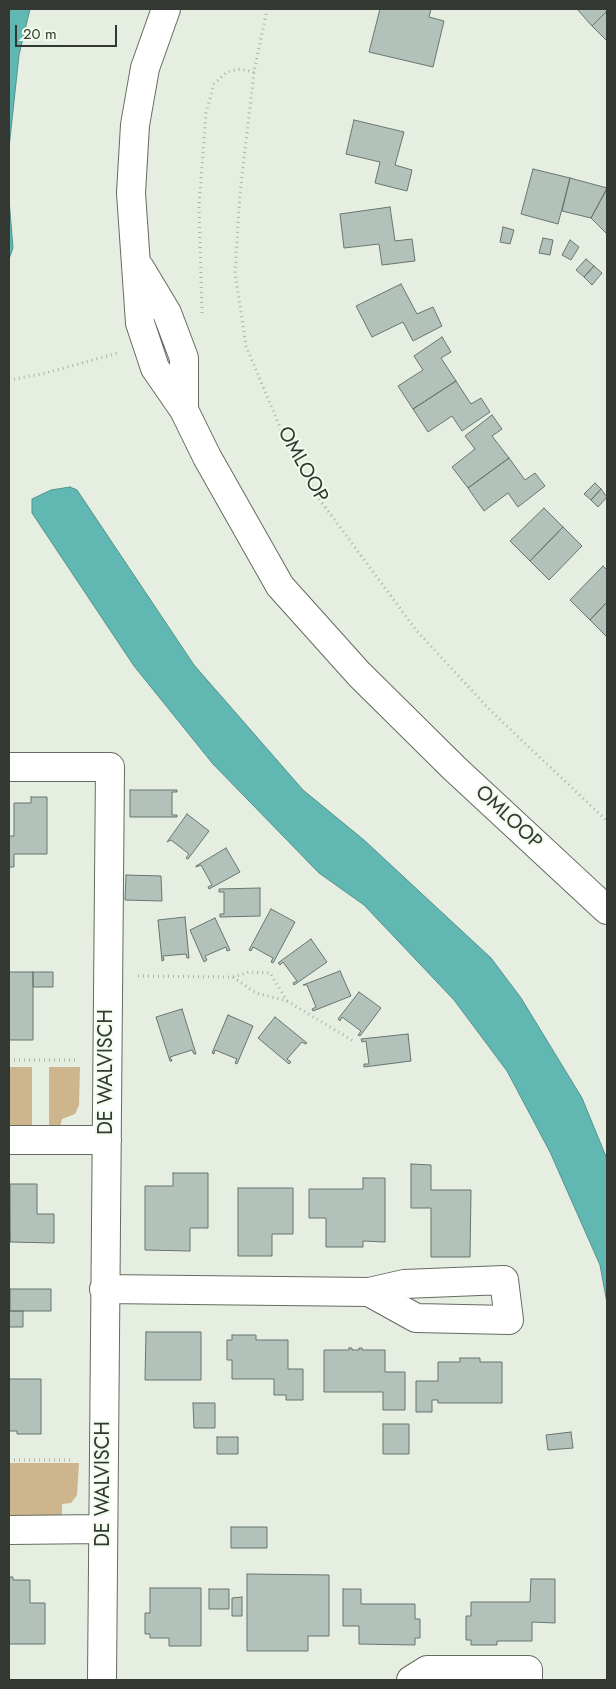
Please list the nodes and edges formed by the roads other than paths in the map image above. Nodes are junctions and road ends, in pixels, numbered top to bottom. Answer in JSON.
{"nodes":[{"id":1,"x":166,"y":9,"type":"edge"},
{"id":2,"x":9,"y":767,"type":"edge"},
{"id":3,"x":607,"y":910,"type":"edge"},
{"id":4,"x":9,"y":1140,"type":"edge"},
{"id":5,"x":107,"y":1140,"type":"junction"},
{"id":6,"x":104,"y":1289,"type":"junction"},
{"id":7,"x":369,"y":1292,"type":"dead end"},
{"id":8,"x":103,"y":1529,"type":"junction"},
{"id":9,"x":9,"y":1530,"type":"edge"},
{"id":10,"x":102,"y":1680,"type":"edge"},
{"id":11,"x":411,"y":1680,"type":"edge"},
{"id":12,"x":528,"y":1680,"type":"edge"}],
"edges":[{"from":1,"to":3,"type":"street","name":"OMLOOP"},
{"from":2,"to":5,"type":"street","name":"DE WALVISCH"},
{"from":4,"to":5,"type":"street"},
{"from":5,"to":6,"type":"street","name":"DE WALVISCH"},
{"from":6,"to":7,"type":"street"},
{"from":6,"to":8,"type":"street","name":"DE WALVISCH"},
{"from":8,"to":9,"type":"street"},
{"from":8,"to":10,"type":"street","name":"DE WALVISCH"},
{"from":11,"to":12,"type":"street"}]}
